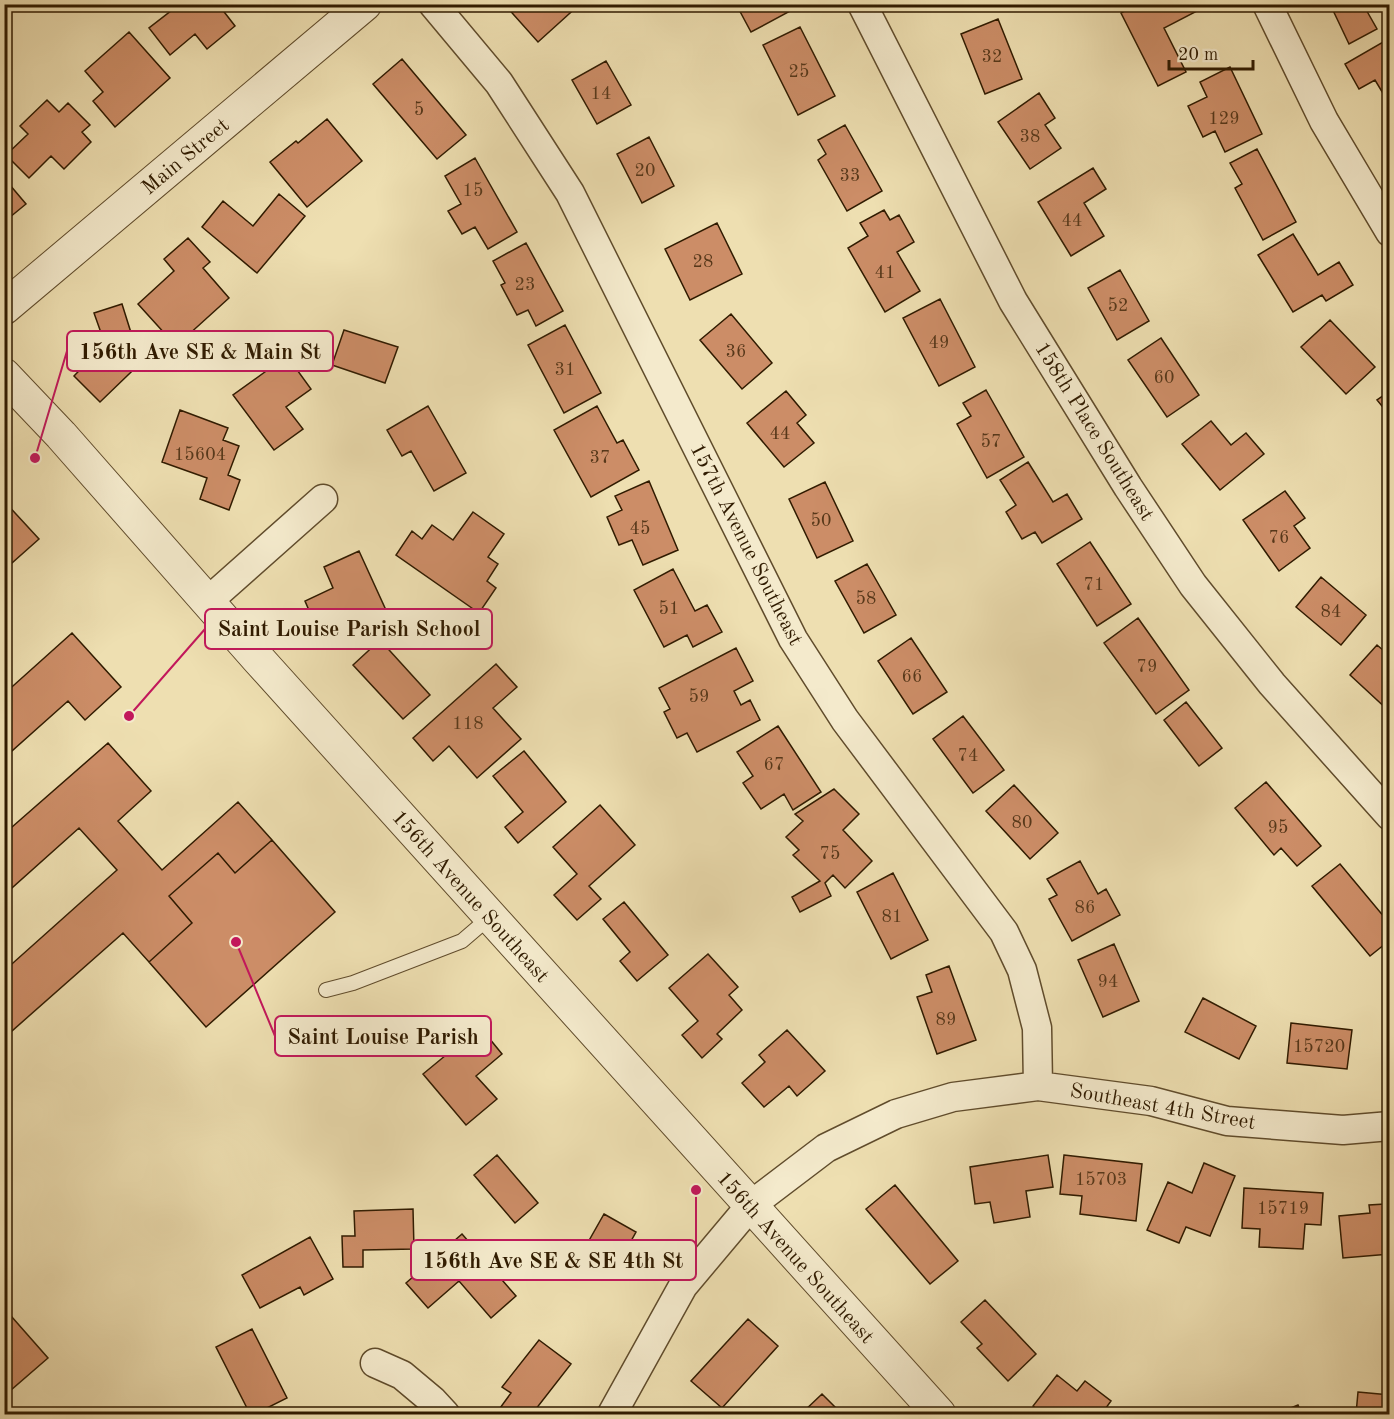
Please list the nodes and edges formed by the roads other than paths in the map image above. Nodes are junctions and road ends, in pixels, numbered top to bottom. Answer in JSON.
{"nodes":[{"id":1,"x":365,"y":4,"type":"edge"},
{"id":2,"x":433,"y":4,"type":"edge"},
{"id":3,"x":862,"y":4,"type":"edge"},
{"id":4,"x":1267,"y":4,"type":"edge"},
{"id":5,"x":1389,"y":232,"type":"edge"},
{"id":6,"x":4,"y":308,"type":"edge"},
{"id":7,"x":4,"y":375,"type":"edge"},
{"id":8,"x":323,"y":499,"type":"dead end"},
{"id":9,"x":207,"y":602,"type":"junction"},
{"id":10,"x":1389,"y":815,"type":"edge"},
{"id":11,"x":490,"y":917,"type":"junction"},
{"id":12,"x":326,"y":990,"type":"dead end"},
{"id":13,"x":1038,"y":1086,"type":"junction"},
{"id":14,"x":1389,"y":1126,"type":"edge"},
{"id":15,"x":751,"y":1205,"type":"junction"},
{"id":16,"x":375,"y":1363,"type":"dead end"},
{"id":17,"x":445,"y":1414,"type":"edge"},
{"id":18,"x":612,"y":1414,"type":"edge"},
{"id":19,"x":939,"y":1414,"type":"edge"}],
"edges":[{"from":1,"to":6,"type":"street","name":"Main Street"},
{"from":2,"to":13,"type":"street","name":"157th Avenue Southeast"},
{"from":3,"to":10,"type":"street","name":"158th Place Southeast"},
{"from":4,"to":5,"type":"street"},
{"from":7,"to":9,"type":"street","name":"156th Avenue Southeast"},
{"from":8,"to":9,"type":"street"},
{"from":9,"to":11,"type":"street","name":"156th Avenue Southeast"},
{"from":11,"to":12,"type":"lane"},
{"from":11,"to":15,"type":"street","name":"156th Avenue Southeast"},
{"from":13,"to":14,"type":"street","name":"Southeast 4th Street"},
{"from":13,"to":15,"type":"street","name":"Southeast 4th Street"},
{"from":15,"to":18,"type":"street","name":"Southeast 4th Street"},
{"from":15,"to":19,"type":"street","name":"156th Avenue Southeast"},
{"from":16,"to":17,"type":"street"}]}
